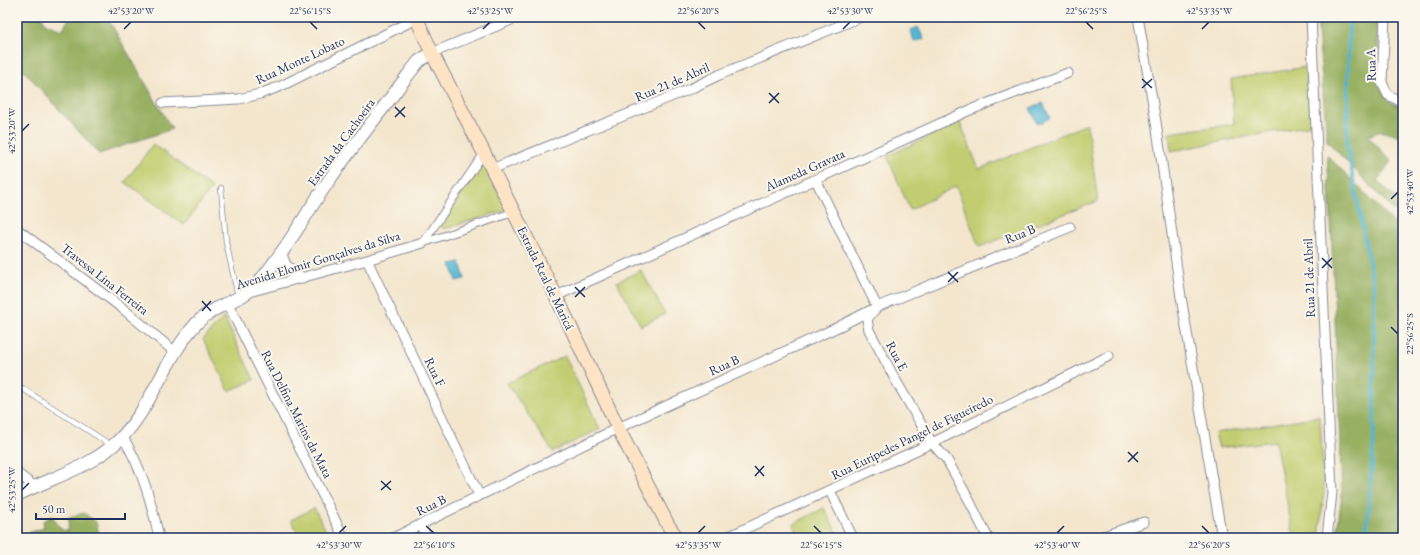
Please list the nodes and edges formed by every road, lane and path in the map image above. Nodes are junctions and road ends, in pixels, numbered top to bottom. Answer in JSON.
{"nodes":[{"id":1,"x":518,"y":17,"type":"edge"},
{"id":2,"x":861,"y":17,"type":"edge"},
{"id":3,"x":1138,"y":17,"type":"edge"},
{"id":4,"x":1311,"y":17,"type":"edge"},
{"id":5,"x":1385,"y":17,"type":"edge"},
{"id":6,"x":416,"y":18,"type":"edge"},
{"id":7,"x":432,"y":53,"type":"junction"},
{"id":8,"x":1068,"y":73,"type":"dead end"},
{"id":9,"x":1403,"y":101,"type":"edge"},
{"id":10,"x":163,"y":103,"type":"dead end"},
{"id":11,"x":484,"y":153,"type":"junction"},
{"id":12,"x":492,"y":169,"type":"junction"},
{"id":13,"x":816,"y":180,"type":"junction"},
{"id":14,"x":221,"y":188,"type":"dead end"},
{"id":15,"x":514,"y":212,"type":"junction"},
{"id":16,"x":1070,"y":227,"type":"dead end"},
{"id":17,"x":17,"y":229,"type":"edge"},
{"id":18,"x":423,"y":243,"type":"junction"},
{"id":19,"x":280,"y":254,"type":"junction"},
{"id":20,"x":367,"y":260,"type":"junction"},
{"id":21,"x":300,"y":278,"type":"junction"},
{"id":22,"x":244,"y":295,"type":"junction"},
{"id":23,"x":556,"y":296,"type":"junction"},
{"id":24,"x":227,"y":302,"type":"junction"},
{"id":25,"x":877,"y":307,"type":"junction"},
{"id":26,"x":175,"y":352,"type":"junction"},
{"id":27,"x":1109,"y":356,"type":"dead end"},
{"id":28,"x":17,"y":385,"type":"edge"},
{"id":29,"x":618,"y":428,"type":"junction"},
{"id":30,"x":122,"y":436,"type":"junction"},
{"id":31,"x":932,"y":442,"type":"junction"},
{"id":32,"x":113,"y":446,"type":"junction"},
{"id":33,"x":17,"y":473,"type":"edge"},
{"id":34,"x":34,"y":486,"type":"junction"},
{"id":35,"x":830,"y":491,"type":"junction"},
{"id":36,"x":17,"y":495,"type":"edge"},
{"id":37,"x":479,"y":495,"type":"junction"},
{"id":38,"x":1144,"y":522,"type":"dead end"},
{"id":39,"x":420,"y":524,"type":"junction"},
{"id":40,"x":159,"y":538,"type":"edge"},
{"id":41,"x":344,"y":538,"type":"edge"},
{"id":42,"x":393,"y":538,"type":"edge"},
{"id":43,"x":427,"y":538,"type":"edge"},
{"id":44,"x":677,"y":538,"type":"edge"},
{"id":45,"x":725,"y":538,"type":"edge"},
{"id":46,"x":853,"y":538,"type":"edge"},
{"id":47,"x":988,"y":538,"type":"edge"},
{"id":48,"x":1098,"y":538,"type":"edge"},
{"id":49,"x":1222,"y":538,"type":"edge"},
{"id":50,"x":1328,"y":538,"type":"edge"}],
"edges":[{"from":1,"to":7,"type":"street"},
{"from":2,"to":12,"type":"street","name":"Rua 21 de Abril"},
{"from":3,"to":49,"type":"street"},
{"from":4,"to":50,"type":"street","name":"Rua 21 de Abril"},
{"from":5,"to":9,"type":"street","name":"Rua A"},
{"from":6,"to":7,"type":"main road","name":"Estrada Real de Maricá"},
{"from":6,"to":10,"type":"street","name":"Rua Monte Lobato"},
{"from":7,"to":11,"type":"main road","name":"Estrada Real de Maricá"},
{"from":7,"to":19,"type":"street","name":"Estrada da Cachoeira"},
{"from":8,"to":13,"type":"street","name":"Alameda Gravata"},
{"from":11,"to":12,"type":"main road","name":"Estrada Real de Maricá"},
{"from":11,"to":18,"type":"street"},
{"from":12,"to":15,"type":"main road","name":"Estrada Real de Maricá"},
{"from":13,"to":23,"type":"street","name":"Alameda Gravata"},
{"from":13,"to":25,"type":"street"},
{"from":14,"to":22,"type":"lane"},
{"from":15,"to":18,"type":"street"},
{"from":15,"to":23,"type":"main road","name":"Estrada Real de Maricá"},
{"from":16,"to":25,"type":"street","name":"Rua B"},
{"from":17,"to":26,"type":"street","name":"Travessa Lina Ferreira"},
{"from":18,"to":20,"type":"street","name":"Avenida Elomir Gonçalves da Silva"},
{"from":19,"to":21,"type":"street"},
{"from":19,"to":22,"type":"street","name":"Estrada da Cachoeira"},
{"from":20,"to":21,"type":"street","name":"Avenida Elomir Gonçalves da Silva"},
{"from":20,"to":37,"type":"street","name":"Rua F"},
{"from":21,"to":22,"type":"street","name":"Avenida Elomir Gonçalves da Silva"},
{"from":22,"to":24,"type":"street","name":"Avenida Elomir Gonçalves da Silva"},
{"from":23,"to":29,"type":"main road","name":"Estrada Real de Maricá"},
{"from":24,"to":26,"type":"street","name":"Avenida Elomir Gonçalves da Silva"},
{"from":24,"to":41,"type":"street","name":"Rua Delfina Marins da Mata"},
{"from":25,"to":29,"type":"street","name":"Rua B"},
{"from":25,"to":31,"type":"street","name":"Rua E"},
{"from":26,"to":30,"type":"street","name":"Avenida Elomir Gonçalves da Silva"},
{"from":27,"to":31,"type":"street","name":"Rua Euripedes Pangel de Figueiredo"},
{"from":28,"to":32,"type":"lane"},
{"from":29,"to":37,"type":"street","name":"Rua B"},
{"from":29,"to":44,"type":"main road","name":"Estrada Real de Maricá"},
{"from":30,"to":32,"type":"street","name":"Avenida Elomir Gonçalves da Silva"},
{"from":30,"to":40,"type":"street"},
{"from":31,"to":35,"type":"street","name":"Rua Euripedes Pangel de Figueiredo"},
{"from":31,"to":47,"type":"street","name":"Rua E"},
{"from":32,"to":34,"type":"street","name":"Avenida Elomir Gonçalves da Silva"},
{"from":33,"to":34,"type":"street"},
{"from":34,"to":36,"type":"street","name":"Avenida Elomir Gonçalves da Silva"},
{"from":35,"to":45,"type":"street","name":"Rua Euripedes Pangel de Figueiredo"},
{"from":35,"to":46,"type":"street"},
{"from":37,"to":39,"type":"street","name":"Rua B"},
{"from":38,"to":48,"type":"street"},
{"from":39,"to":42,"type":"street","name":"Rua B"},
{"from":39,"to":43,"type":"street"}]}
